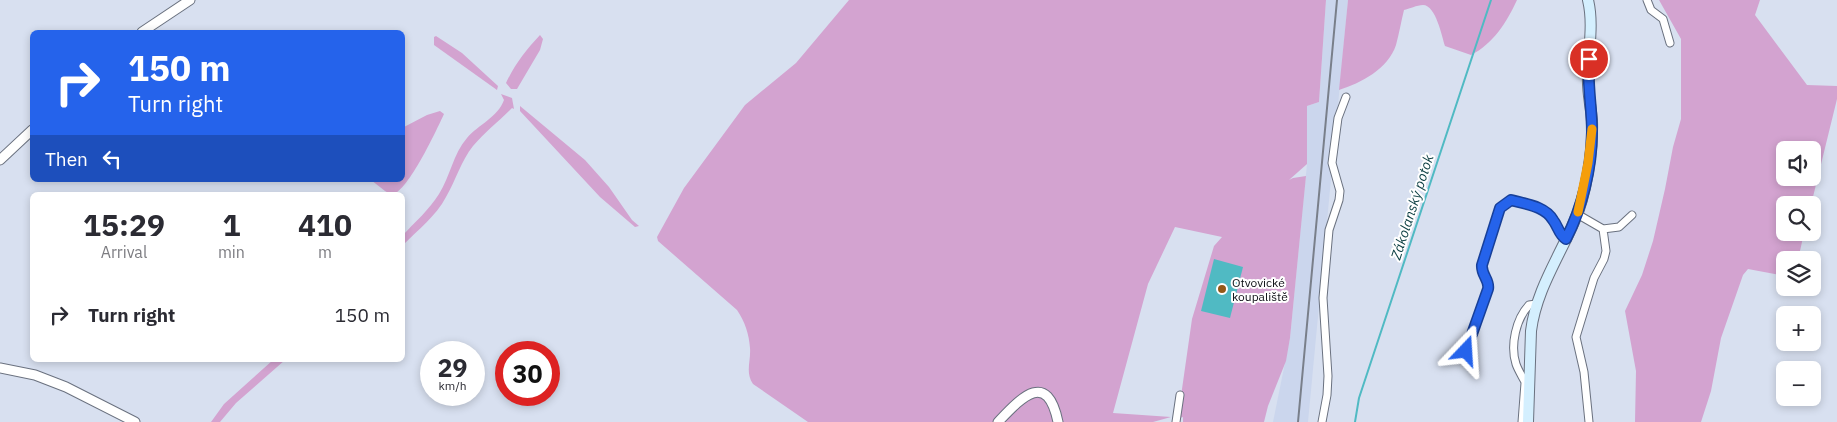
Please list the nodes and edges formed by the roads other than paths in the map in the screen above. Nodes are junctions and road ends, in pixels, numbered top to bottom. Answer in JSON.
{"nodes":[{"id":1,"x":190,"y":0,"type":"edge"},
{"id":2,"x":1588,"y":0,"type":"edge"},
{"id":3,"x":1647,"y":0,"type":"edge"},
{"id":4,"x":145,"y":30,"type":"edge"},
{"id":5,"x":1670,"y":42,"type":"dead end"},
{"id":6,"x":1346,"y":97,"type":"dead end"},
{"id":7,"x":30,"y":132,"type":"edge"},
{"id":8,"x":0,"y":160,"type":"edge"},
{"id":9,"x":1578,"y":214,"type":"junction"},
{"id":10,"x":1632,"y":215,"type":"dead end"},
{"id":11,"x":1603,"y":230,"type":"junction"},
{"id":12,"x":1566,"y":239,"type":"junction"},
{"id":13,"x":1536,"y":304,"type":"junction"},
{"id":14,"x":1466,"y":351,"type":"dead end"},
{"id":15,"x":0,"y":368,"type":"edge"},
{"id":16,"x":1527,"y":380,"type":"junction"},
{"id":17,"x":1180,"y":395,"type":"dead end"},
{"id":18,"x":135,"y":422,"type":"edge"},
{"id":19,"x":998,"y":422,"type":"edge"},
{"id":20,"x":1058,"y":422,"type":"edge"},
{"id":21,"x":1176,"y":422,"type":"edge"},
{"id":22,"x":1322,"y":422,"type":"edge"},
{"id":23,"x":1522,"y":422,"type":"edge"},
{"id":24,"x":1528,"y":422,"type":"edge"},
{"id":25,"x":1589,"y":422,"type":"edge"}],
"edges":[{"from":1,"to":4,"type":"street"},
{"from":2,"to":9,"type":"main road"},
{"from":3,"to":5,"type":"street"},
{"from":6,"to":22,"type":"street"},
{"from":7,"to":8,"type":"street"},
{"from":9,"to":11,"type":"street"},
{"from":9,"to":12,"type":"main road"},
{"from":10,"to":11,"type":"street"},
{"from":11,"to":25,"type":"street"},
{"from":12,"to":13,"type":"main road"},
{"from":12,"to":14,"type":"street"},
{"from":13,"to":16,"type":"main road"},
{"from":13,"to":16,"type":"street"},
{"from":15,"to":18,"type":"street"},
{"from":16,"to":23,"type":"street"},
{"from":16,"to":24,"type":"main road"},
{"from":17,"to":21,"type":"street"},
{"from":19,"to":20,"type":"street"}]}
